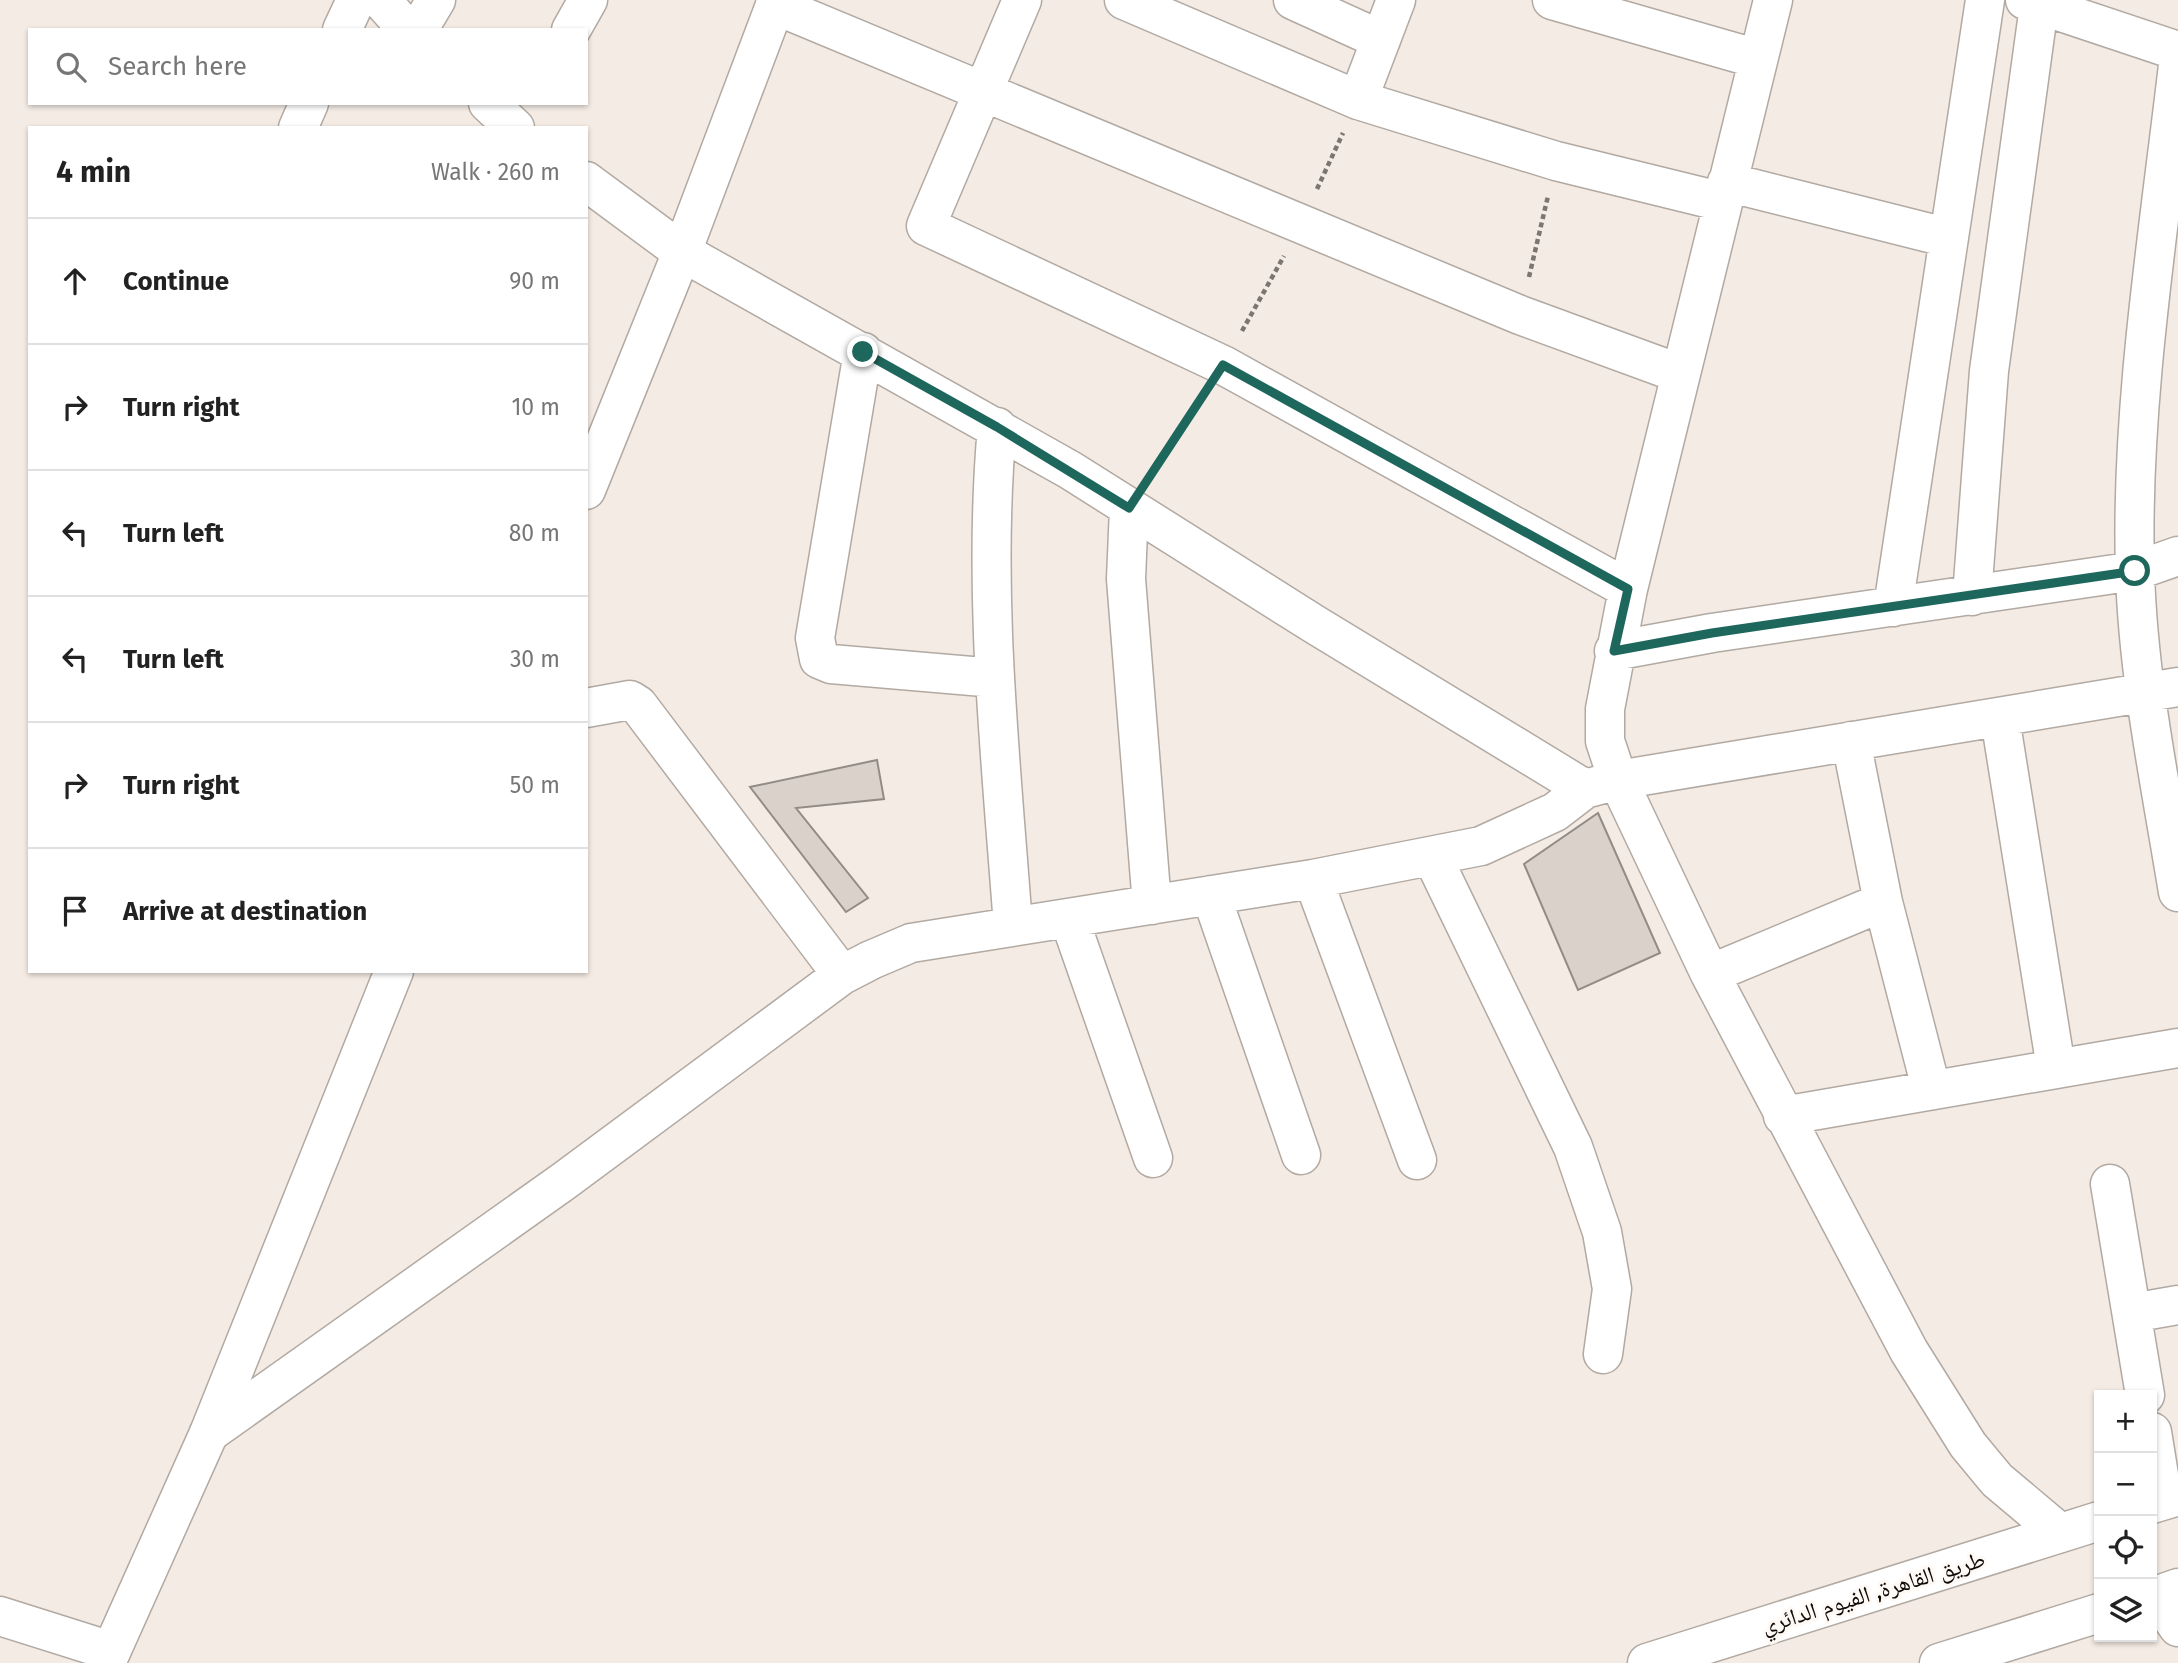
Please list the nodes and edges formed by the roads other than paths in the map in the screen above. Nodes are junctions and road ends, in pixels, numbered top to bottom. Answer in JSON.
{"nodes":[{"id":1,"x":356,"y":0,"type":"edge"},
{"id":2,"x":382,"y":0,"type":"edge"},
{"id":3,"x":436,"y":0,"type":"edge"},
{"id":4,"x":588,"y":0,"type":"edge"},
{"id":5,"x":1022,"y":0,"type":"edge"},
{"id":6,"x":1124,"y":0,"type":"edge"},
{"id":7,"x":1293,"y":0,"type":"edge"},
{"id":8,"x":1396,"y":0,"type":"edge"},
{"id":9,"x":1552,"y":0,"type":"edge"},
{"id":10,"x":1773,"y":0,"type":"edge"},
{"id":11,"x":1985,"y":0,"type":"edge"},
{"id":12,"x":776,"y":3,"type":"edge"},
{"id":13,"x":2032,"y":3,"type":"edge"},
{"id":14,"x":343,"y":28,"type":"edge"},
{"id":15,"x":406,"y":28,"type":"edge"},
{"id":16,"x":419,"y":28,"type":"edge"},
{"id":17,"x":572,"y":28,"type":"edge"},
{"id":18,"x":1381,"y":40,"type":"junction"},
{"id":19,"x":2178,"y":51,"type":"edge"},
{"id":20,"x":1758,"y":59,"type":"junction"},
{"id":21,"x":2178,"y":65,"type":"edge"},
{"id":22,"x":982,"y":93,"type":"junction"},
{"id":23,"x":1358,"y":100,"type":"junction"},
{"id":24,"x":308,"y":105,"type":"edge"},
{"id":25,"x":490,"y":105,"type":"edge"},
{"id":26,"x":530,"y":105,"type":"edge"},
{"id":27,"x":299,"y":126,"type":"edge"},
{"id":28,"x":514,"y":126,"type":"edge"},
{"id":29,"x":517,"y":126,"type":"edge"},
{"id":30,"x":588,"y":182,"type":"edge"},
{"id":31,"x":1725,"y":192,"type":"junction"},
{"id":32,"x":1949,"y":238,"type":"junction"},
{"id":33,"x":681,"y":252,"type":"junction"},
{"id":34,"x":863,"y":352,"type":"junction"},
{"id":35,"x":2161,"y":373,"type":"edge"},
{"id":36,"x":1681,"y":374,"type":"junction"},
{"id":37,"x":997,"y":427,"type":"junction"},
{"id":38,"x":588,"y":485,"type":"edge"},
{"id":39,"x":1129,"y":508,"type":"junction"},
{"id":40,"x":2178,"y":556,"type":"edge"},
{"id":41,"x":2135,"y":571,"type":"junction"},
{"id":42,"x":1628,"y":589,"type":"junction"},
{"id":43,"x":1972,"y":596,"type":"junction"},
{"id":44,"x":1893,"y":607,"type":"junction"},
{"id":45,"x":1614,"y":651,"type":"junction"},
{"id":46,"x":995,"y":678,"type":"junction"},
{"id":47,"x":2162,"y":690,"type":"edge"},
{"id":48,"x":588,"y":708,"type":"edge"},
{"id":49,"x":2000,"y":718,"type":"junction"},
{"id":50,"x":1851,"y":741,"type":"junction"},
{"id":51,"x":1602,"y":784,"type":"junction"},
{"id":52,"x":1432,"y":856,"type":"junction"},
{"id":53,"x":1313,"y":879,"type":"junction"},
{"id":54,"x":2178,"y":892,"type":"edge"},
{"id":55,"x":1211,"y":895,"type":"junction"},
{"id":56,"x":1883,"y":902,"type":"junction"},
{"id":57,"x":1152,"y":905,"type":"junction"},
{"id":58,"x":1069,"y":918,"type":"junction"},
{"id":59,"x":1013,"y":926,"type":"junction"},
{"id":60,"x":393,"y":973,"type":"edge"},
{"id":61,"x":1710,"y":974,"type":"junction"},
{"id":62,"x":842,"y":975,"type":"junction"},
{"id":63,"x":2178,"y":1048,"type":"edge"},
{"id":64,"x":2056,"y":1068,"type":"junction"},
{"id":65,"x":1931,"y":1088,"type":"junction"},
{"id":66,"x":1783,"y":1116,"type":"junction"},
{"id":67,"x":1301,"y":1155,"type":"dead end"},
{"id":68,"x":1153,"y":1158,"type":"dead end"},
{"id":69,"x":1417,"y":1160,"type":"dead end"},
{"id":70,"x":2110,"y":1184,"type":"dead end"},
{"id":71,"x":2178,"y":1305,"type":"edge"},
{"id":72,"x":2132,"y":1313,"type":"junction"},
{"id":73,"x":1603,"y":1354,"type":"dead end"},
{"id":74,"x":2145,"y":1390,"type":"edge"},
{"id":75,"x":209,"y":1433,"type":"junction"},
{"id":76,"x":2156,"y":1453,"type":"edge"},
{"id":77,"x":2164,"y":1500,"type":"edge"},
{"id":78,"x":2094,"y":1523,"type":"edge"},
{"id":79,"x":2060,"y":1533,"type":"junction"},
{"id":80,"x":2162,"y":1593,"type":"edge"},
{"id":81,"x":2094,"y":1615,"type":"edge"},
{"id":82,"x":0,"y":1616,"type":"edge"},
{"id":83,"x":2178,"y":1627,"type":"edge"},
{"id":84,"x":109,"y":1657,"type":"edge"},
{"id":85,"x":1647,"y":1663,"type":"edge"},
{"id":86,"x":1939,"y":1663,"type":"edge"}],
"edges":[{"from":1,"to":14,"type":"main road"},
{"from":2,"to":15,"type":"main road"},
{"from":3,"to":16,"type":"main road"},
{"from":4,"to":17,"type":"main road"},
{"from":5,"to":22,"type":"main road"},
{"from":6,"to":23,"type":"main road"},
{"from":7,"to":18,"type":"main road"},
{"from":8,"to":18,"type":"main road"},
{"from":9,"to":20,"type":"main road"},
{"from":10,"to":20,"type":"main road"},
{"from":11,"to":32,"type":"main road"},
{"from":12,"to":22,"type":"main road"},
{"from":12,"to":33,"type":"main road"},
{"from":13,"to":19,"type":"main road"},
{"from":13,"to":43,"type":"main road"},
{"from":18,"to":23,"type":"main road"},
{"from":20,"to":31,"type":"main road"},
{"from":21,"to":35,"type":"main road"},
{"from":22,"to":36,"type":"main road"},
{"from":22,"to":42,"type":"main road"},
{"from":23,"to":31,"type":"main road"},
{"from":24,"to":27,"type":"main road"},
{"from":25,"to":28,"type":"main road"},
{"from":26,"to":29,"type":"main road"},
{"from":30,"to":33,"type":"main road"},
{"from":31,"to":32,"type":"main road"},
{"from":31,"to":36,"type":"main road"},
{"from":32,"to":44,"type":"main road"},
{"from":33,"to":34,"type":"main road"},
{"from":33,"to":38,"type":"main road"},
{"from":34,"to":37,"type":"main road"},
{"from":34,"to":46,"type":"main road"},
{"from":35,"to":41,"type":"main road"},
{"from":36,"to":42,"type":"main road"},
{"from":37,"to":39,"type":"main road"},
{"from":37,"to":46,"type":"main road"},
{"from":39,"to":51,"type":"main road"},
{"from":39,"to":57,"type":"main road"},
{"from":40,"to":41,"type":"main road"},
{"from":41,"to":43,"type":"main road"},
{"from":41,"to":47,"type":"main road"},
{"from":42,"to":45,"type":"main road"},
{"from":43,"to":44,"type":"main road"},
{"from":44,"to":45,"type":"main road"},
{"from":45,"to":51,"type":"main road"},
{"from":46,"to":59,"type":"main road"},
{"from":47,"to":49,"type":"main road"},
{"from":47,"to":54,"type":"main road"},
{"from":48,"to":62,"type":"main road"},
{"from":49,"to":50,"type":"main road"},
{"from":49,"to":64,"type":"main road"},
{"from":50,"to":51,"type":"main road"},
{"from":50,"to":56,"type":"main road"},
{"from":51,"to":52,"type":"main road"},
{"from":51,"to":61,"type":"main road"},
{"from":52,"to":53,"type":"main road"},
{"from":52,"to":73,"type":"main road"},
{"from":53,"to":55,"type":"main road"},
{"from":53,"to":69,"type":"main road"},
{"from":55,"to":57,"type":"main road"},
{"from":55,"to":67,"type":"main road"},
{"from":56,"to":61,"type":"main road"},
{"from":56,"to":65,"type":"main road"},
{"from":57,"to":58,"type":"main road"},
{"from":58,"to":59,"type":"main road"},
{"from":58,"to":68,"type":"main road"},
{"from":59,"to":62,"type":"main road"},
{"from":60,"to":75,"type":"main road"},
{"from":61,"to":66,"type":"main road"},
{"from":62,"to":75,"type":"main road"},
{"from":63,"to":64,"type":"main road"},
{"from":64,"to":65,"type":"main road"},
{"from":65,"to":66,"type":"main road"},
{"from":66,"to":79,"type":"main road"},
{"from":70,"to":72,"type":"main road"},
{"from":71,"to":72,"type":"main road"},
{"from":72,"to":74,"type":"main road"},
{"from":75,"to":84,"type":"main road"},
{"from":76,"to":77,"type":"main road"},
{"from":78,"to":79,"type":"main road","name":"طريق القاهرة, الفيوم الدائري"},
{"from":79,"to":85,"type":"main road","name":"طريق القاهرة, الفيوم الدائري"},
{"from":80,"to":83,"type":"main road"},
{"from":81,"to":86,"type":"main road"},
{"from":82,"to":84,"type":"main road"}]}
